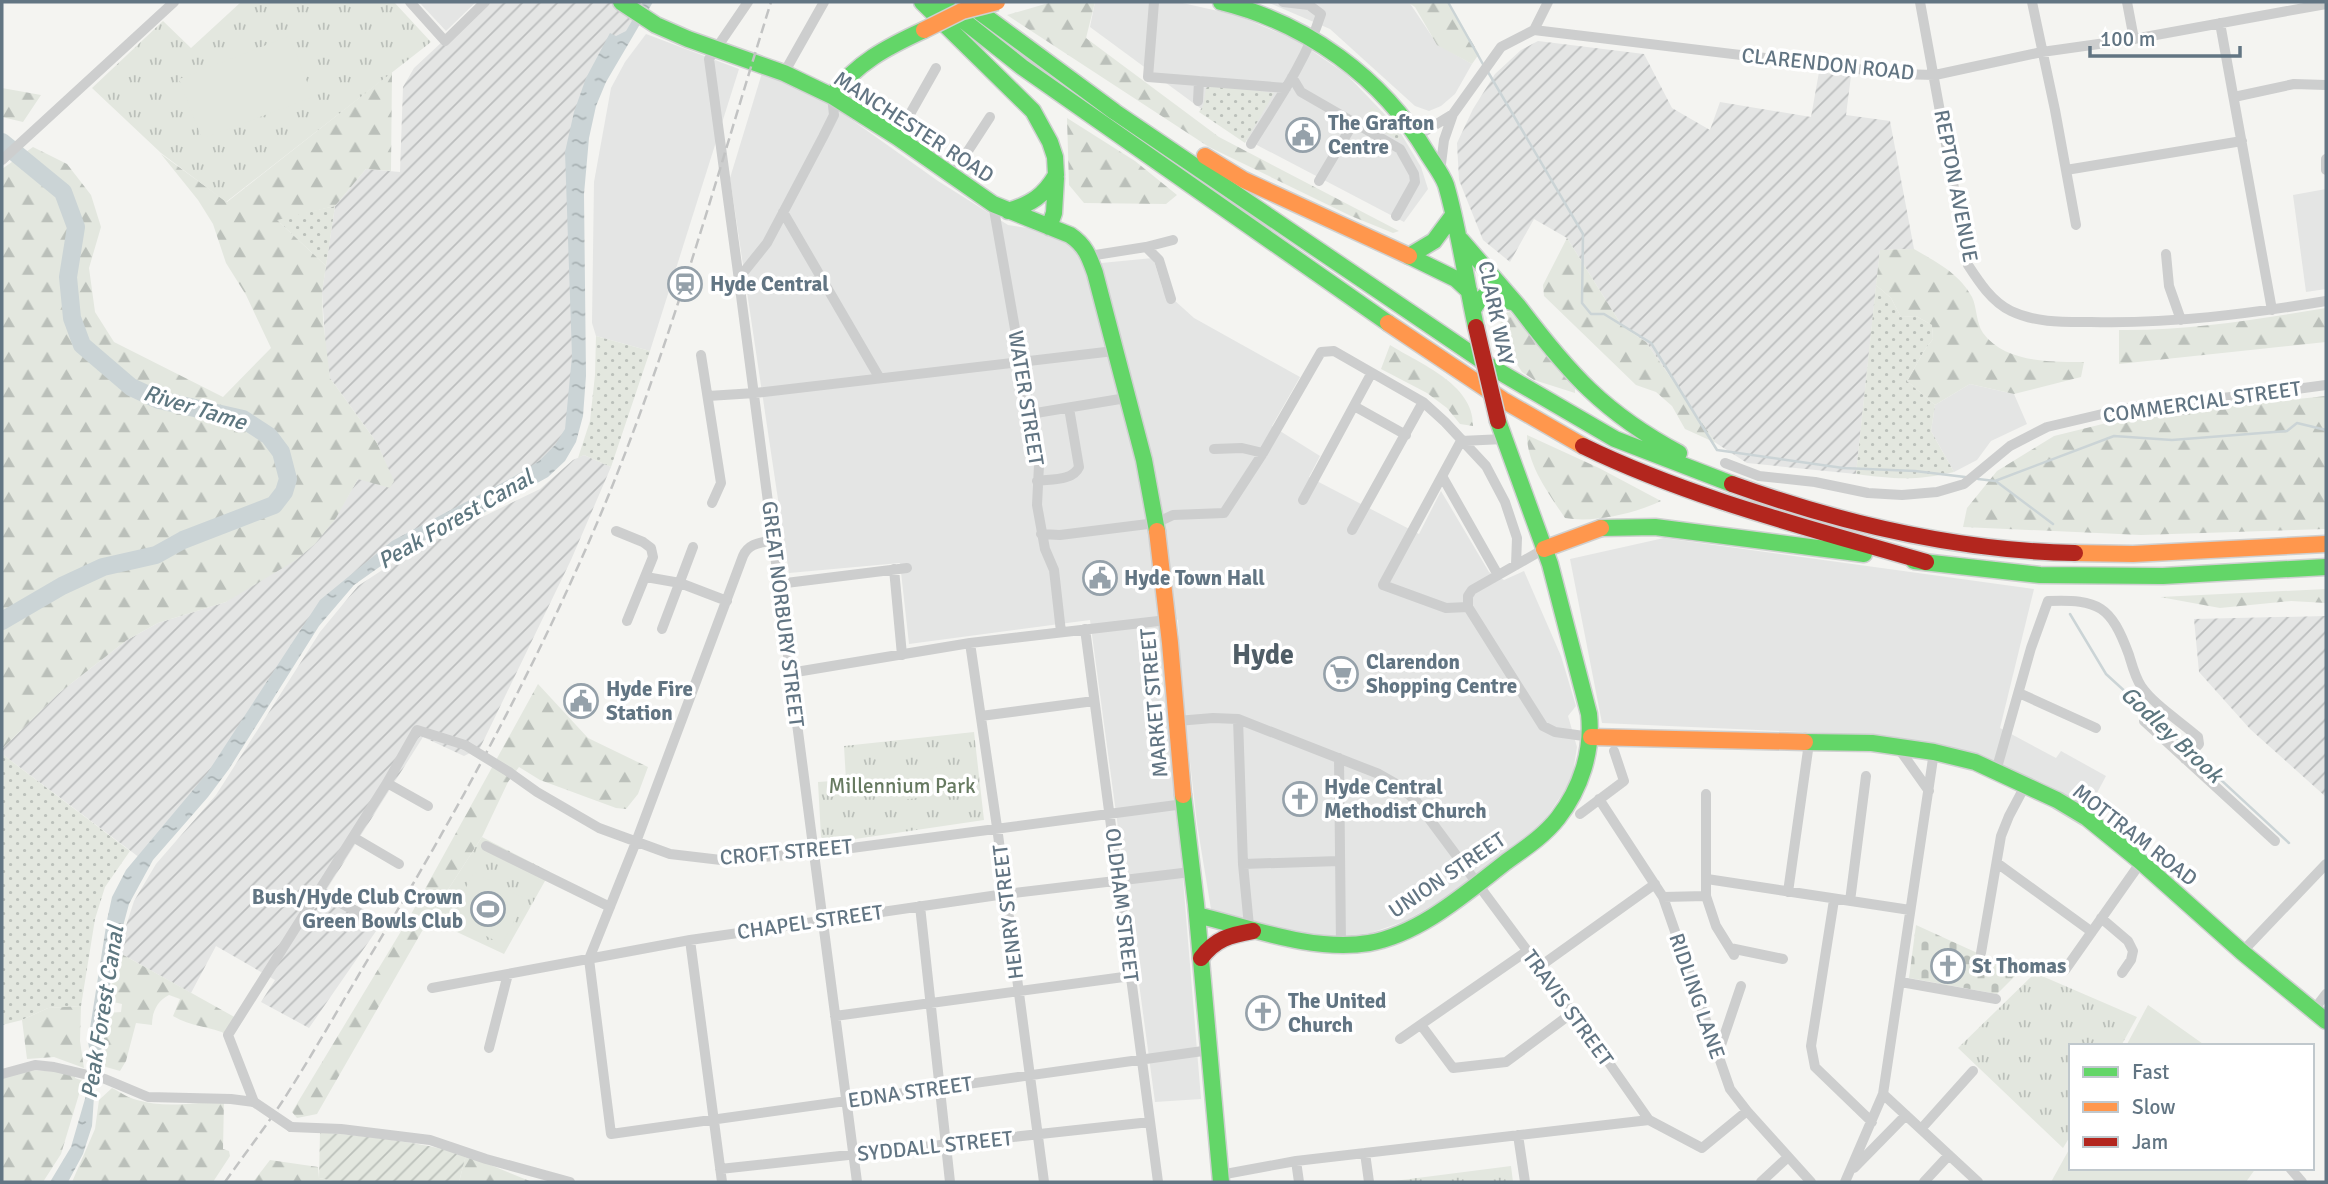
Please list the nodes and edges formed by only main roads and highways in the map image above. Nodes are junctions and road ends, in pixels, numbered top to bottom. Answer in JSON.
{"nodes":[{"id":1,"x":922,"y":2,"type":"edge"},
{"id":2,"x":940,"y":2,"type":"edge"},
{"id":3,"x":966,"y":2,"type":"edge"},
{"id":4,"x":978,"y":2,"type":"edge"},
{"id":5,"x":997,"y":2,"type":"edge"},
{"id":6,"x":1221,"y":2,"type":"edge"},
{"id":7,"x":624,"y":4,"type":"edge"},
{"id":8,"x":1252,"y":6,"type":"edge"},
{"id":9,"x":832,"y":96,"type":"junction"},
{"id":10,"x":1056,"y":175,"type":"junction"},
{"id":11,"x":1000,"y":208,"type":"junction"},
{"id":12,"x":1451,"y":218,"type":"junction"},
{"id":13,"x":1049,"y":227,"type":"junction"},
{"id":14,"x":1457,"y":235,"type":"junction"},
{"id":15,"x":1070,"y":236,"type":"joint"},
{"id":16,"x":1409,"y":256,"type":"junction"},
{"id":17,"x":1469,"y":291,"type":"junction"},
{"id":18,"x":1519,"y":307,"type":"junction"},
{"id":19,"x":1474,"y":310,"type":"junction"},
{"id":20,"x":1736,"y":485,"type":"junction"},
{"id":21,"x":2326,"y":544,"type":"edge"},
{"id":22,"x":1544,"y":549,"type":"junction"},
{"id":23,"x":1926,"y":562,"type":"junction"},
{"id":24,"x":2326,"y":567,"type":"edge"},
{"id":25,"x":1591,"y":737,"type":"junction"},
{"id":26,"x":1197,"y":915,"type":"junction"},
{"id":27,"x":1256,"y":928,"type":"junction"},
{"id":28,"x":1201,"y":958,"type":"junction"},
{"id":29,"x":2320,"y":1016,"type":"edge"},
{"id":30,"x":1221,"y":1178,"type":"edge"}],
"edges":[{"from":1,"to":10,"type":"main road"},
{"from":2,"to":23,"type":"main road"},
{"from":3,"to":20,"type":"main road"},
{"from":4,"to":16,"type":"main road"},
{"from":5,"to":9,"type":"main road","bridge":true},
{"from":6,"to":8,"type":"main road","name":"CLARK WAY"},
{"from":7,"to":9,"type":"main road","name":"MANCHESTER ROAD"},
{"from":8,"to":12,"type":"main road","name":"CLARK WAY"},
{"from":9,"to":11,"type":"main road","name":"MANCHESTER ROAD"},
{"from":10,"to":11,"type":"main road"},
{"from":10,"to":13,"type":"main road"},
{"from":11,"to":13,"type":"main road","name":"MANCHESTER ROAD"},
{"from":12,"to":14,"type":"main road","name":"CLARK WAY"},
{"from":12,"to":16,"type":"main road"},
{"from":13,"to":15,"type":"main road","name":"MANCHESTER ROAD"},
{"from":14,"to":17,"type":"main road","name":"CLARK WAY"},
{"from":14,"to":18,"type":"main road"},
{"from":15,"to":26,"type":"main road","name":"MARKET STREET"},
{"from":16,"to":17,"type":"main road"},
{"from":17,"to":19,"type":"main road","name":"CLARK WAY"},
{"from":18,"to":19,"type":"main road"},
{"from":18,"to":20,"type":"main road"},
{"from":19,"to":22,"type":"main road","name":"CLARK WAY","bridge":true},
{"from":20,"to":21,"type":"main road"},
{"from":22,"to":23,"type":"main road"},
{"from":22,"to":25,"type":"main road","name":"CLARK WAY"},
{"from":23,"to":24,"type":"main road"},
{"from":25,"to":27,"type":"main road","name":"UNION STREET"},
{"from":25,"to":29,"type":"main road","name":"MOTTRAM ROAD"},
{"from":26,"to":27,"type":"main road","name":"UNION STREET"},
{"from":26,"to":28,"type":"main road","name":"MARKET STREET"},
{"from":27,"to":28,"type":"main road","name":"UNION STREET"},
{"from":28,"to":30,"type":"main road","name":"MARKET STREET"}]}
